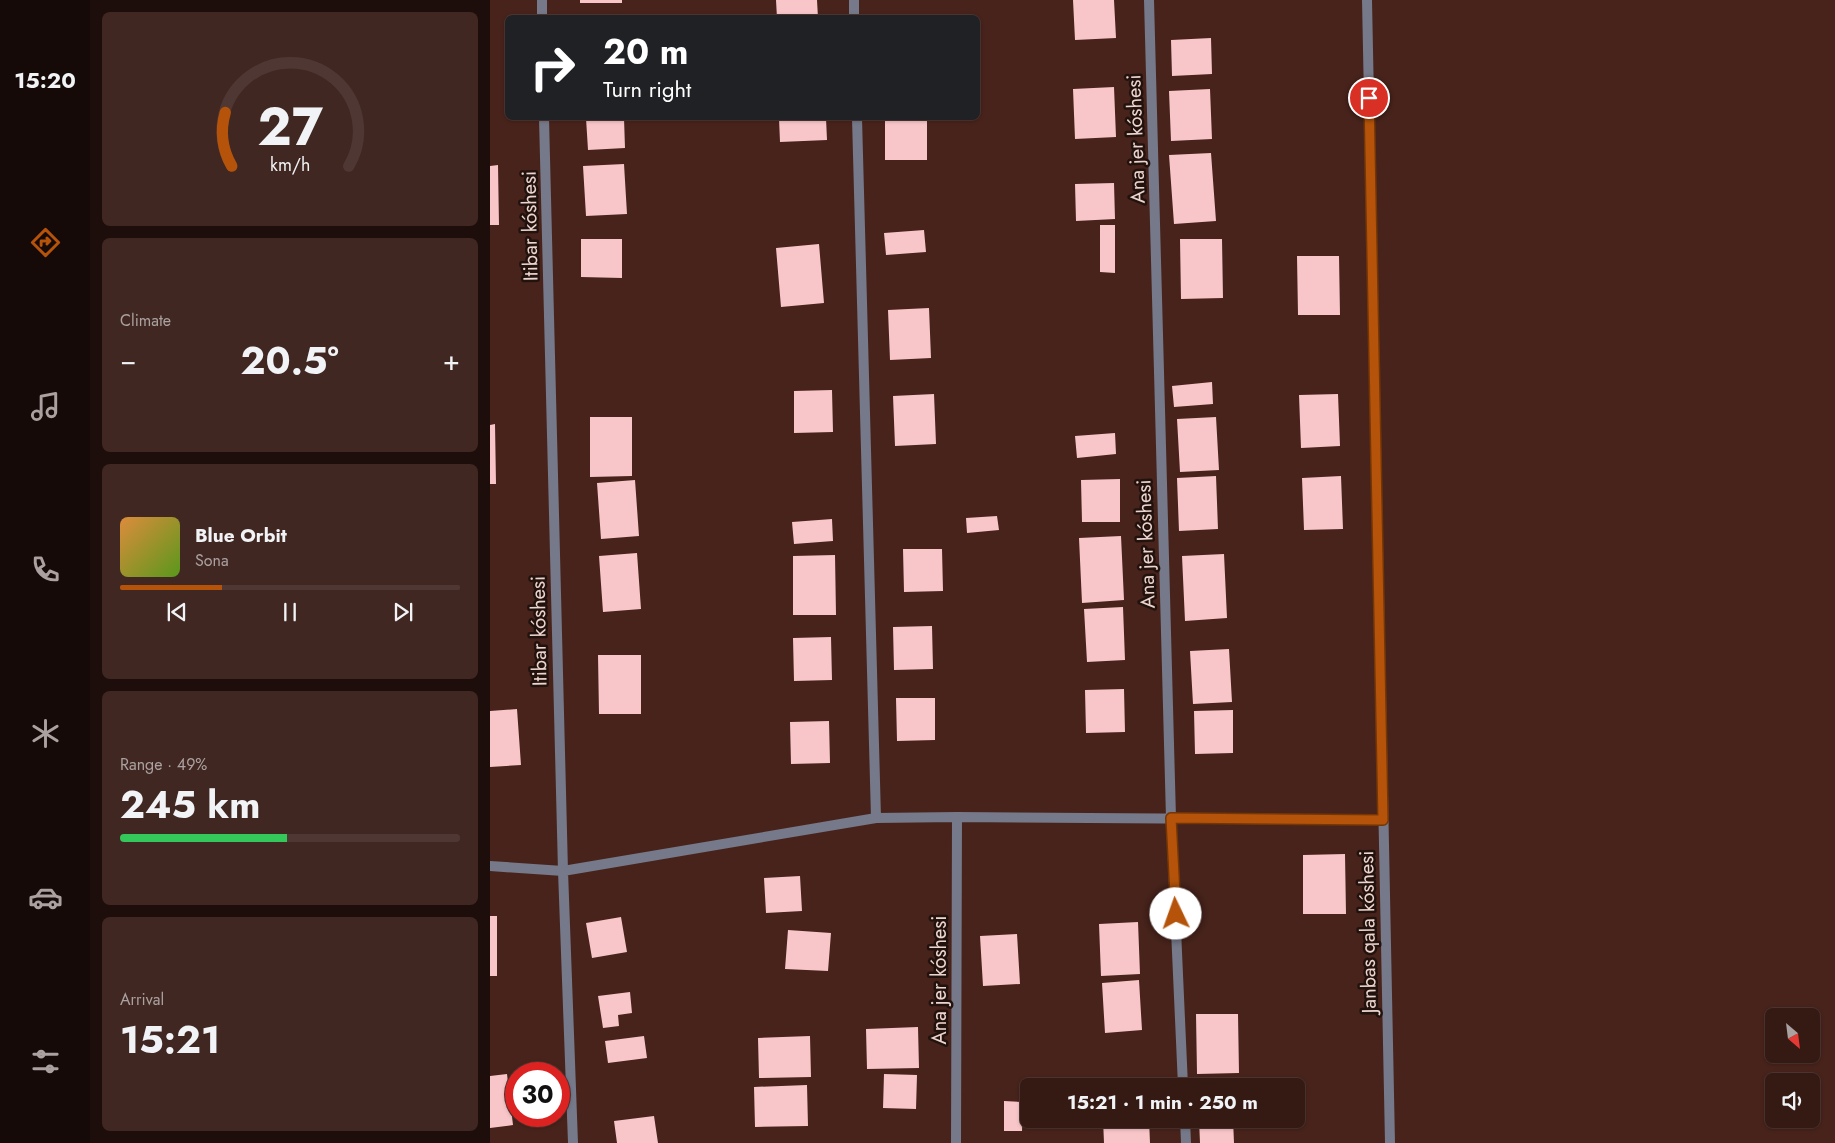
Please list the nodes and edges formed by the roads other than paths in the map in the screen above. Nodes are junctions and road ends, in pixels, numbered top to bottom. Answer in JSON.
{"nodes":[{"id":1,"x":542,"y":0,"type":"edge"},
{"id":2,"x":854,"y":0,"type":"edge"},
{"id":3,"x":1149,"y":0,"type":"edge"},
{"id":4,"x":1368,"y":0,"type":"edge"},
{"id":5,"x":542,"y":15,"type":"edge"},
{"id":6,"x":854,"y":15,"type":"edge"},
{"id":7,"x":544,"y":120,"type":"edge"},
{"id":8,"x":857,"y":120,"type":"edge"},
{"id":9,"x":957,"y":817,"type":"junction"},
{"id":10,"x":876,"y":818,"type":"junction"},
{"id":11,"x":1171,"y":818,"type":"junction"},
{"id":12,"x":1383,"y":820,"type":"junction"},
{"id":13,"x":490,"y":866,"type":"edge"},
{"id":14,"x":563,"y":871,"type":"junction"},
{"id":15,"x":1184,"y":1078,"type":"edge"},
{"id":16,"x":1185,"y":1128,"type":"edge"},
{"id":17,"x":573,"y":1143,"type":"edge"},
{"id":18,"x":956,"y":1143,"type":"edge"},
{"id":19,"x":1186,"y":1143,"type":"edge"},
{"id":20,"x":1390,"y":1143,"type":"edge"}],
"edges":[{"from":1,"to":5,"type":"street"},
{"from":2,"to":6,"type":"street"},
{"from":3,"to":11,"type":"street","name":"Ana jer kóshesi"},
{"from":4,"to":12,"type":"street","name":"Janbas qala kóshesi"},
{"from":7,"to":14,"type":"street","name":"Itibar kóshesi"},
{"from":8,"to":10,"type":"street"},
{"from":9,"to":10,"type":"street"},
{"from":9,"to":11,"type":"street"},
{"from":9,"to":18,"type":"street","name":"Ana jer kóshesi"},
{"from":10,"to":14,"type":"street"},
{"from":11,"to":12,"type":"street"},
{"from":11,"to":15,"type":"street","name":"Ana jer kóshesi"},
{"from":12,"to":20,"type":"street","name":"Janbas qala kóshesi"},
{"from":13,"to":14,"type":"street"},
{"from":14,"to":17,"type":"street","name":"Itibar kóshesi"},
{"from":16,"to":19,"type":"street"}]}
